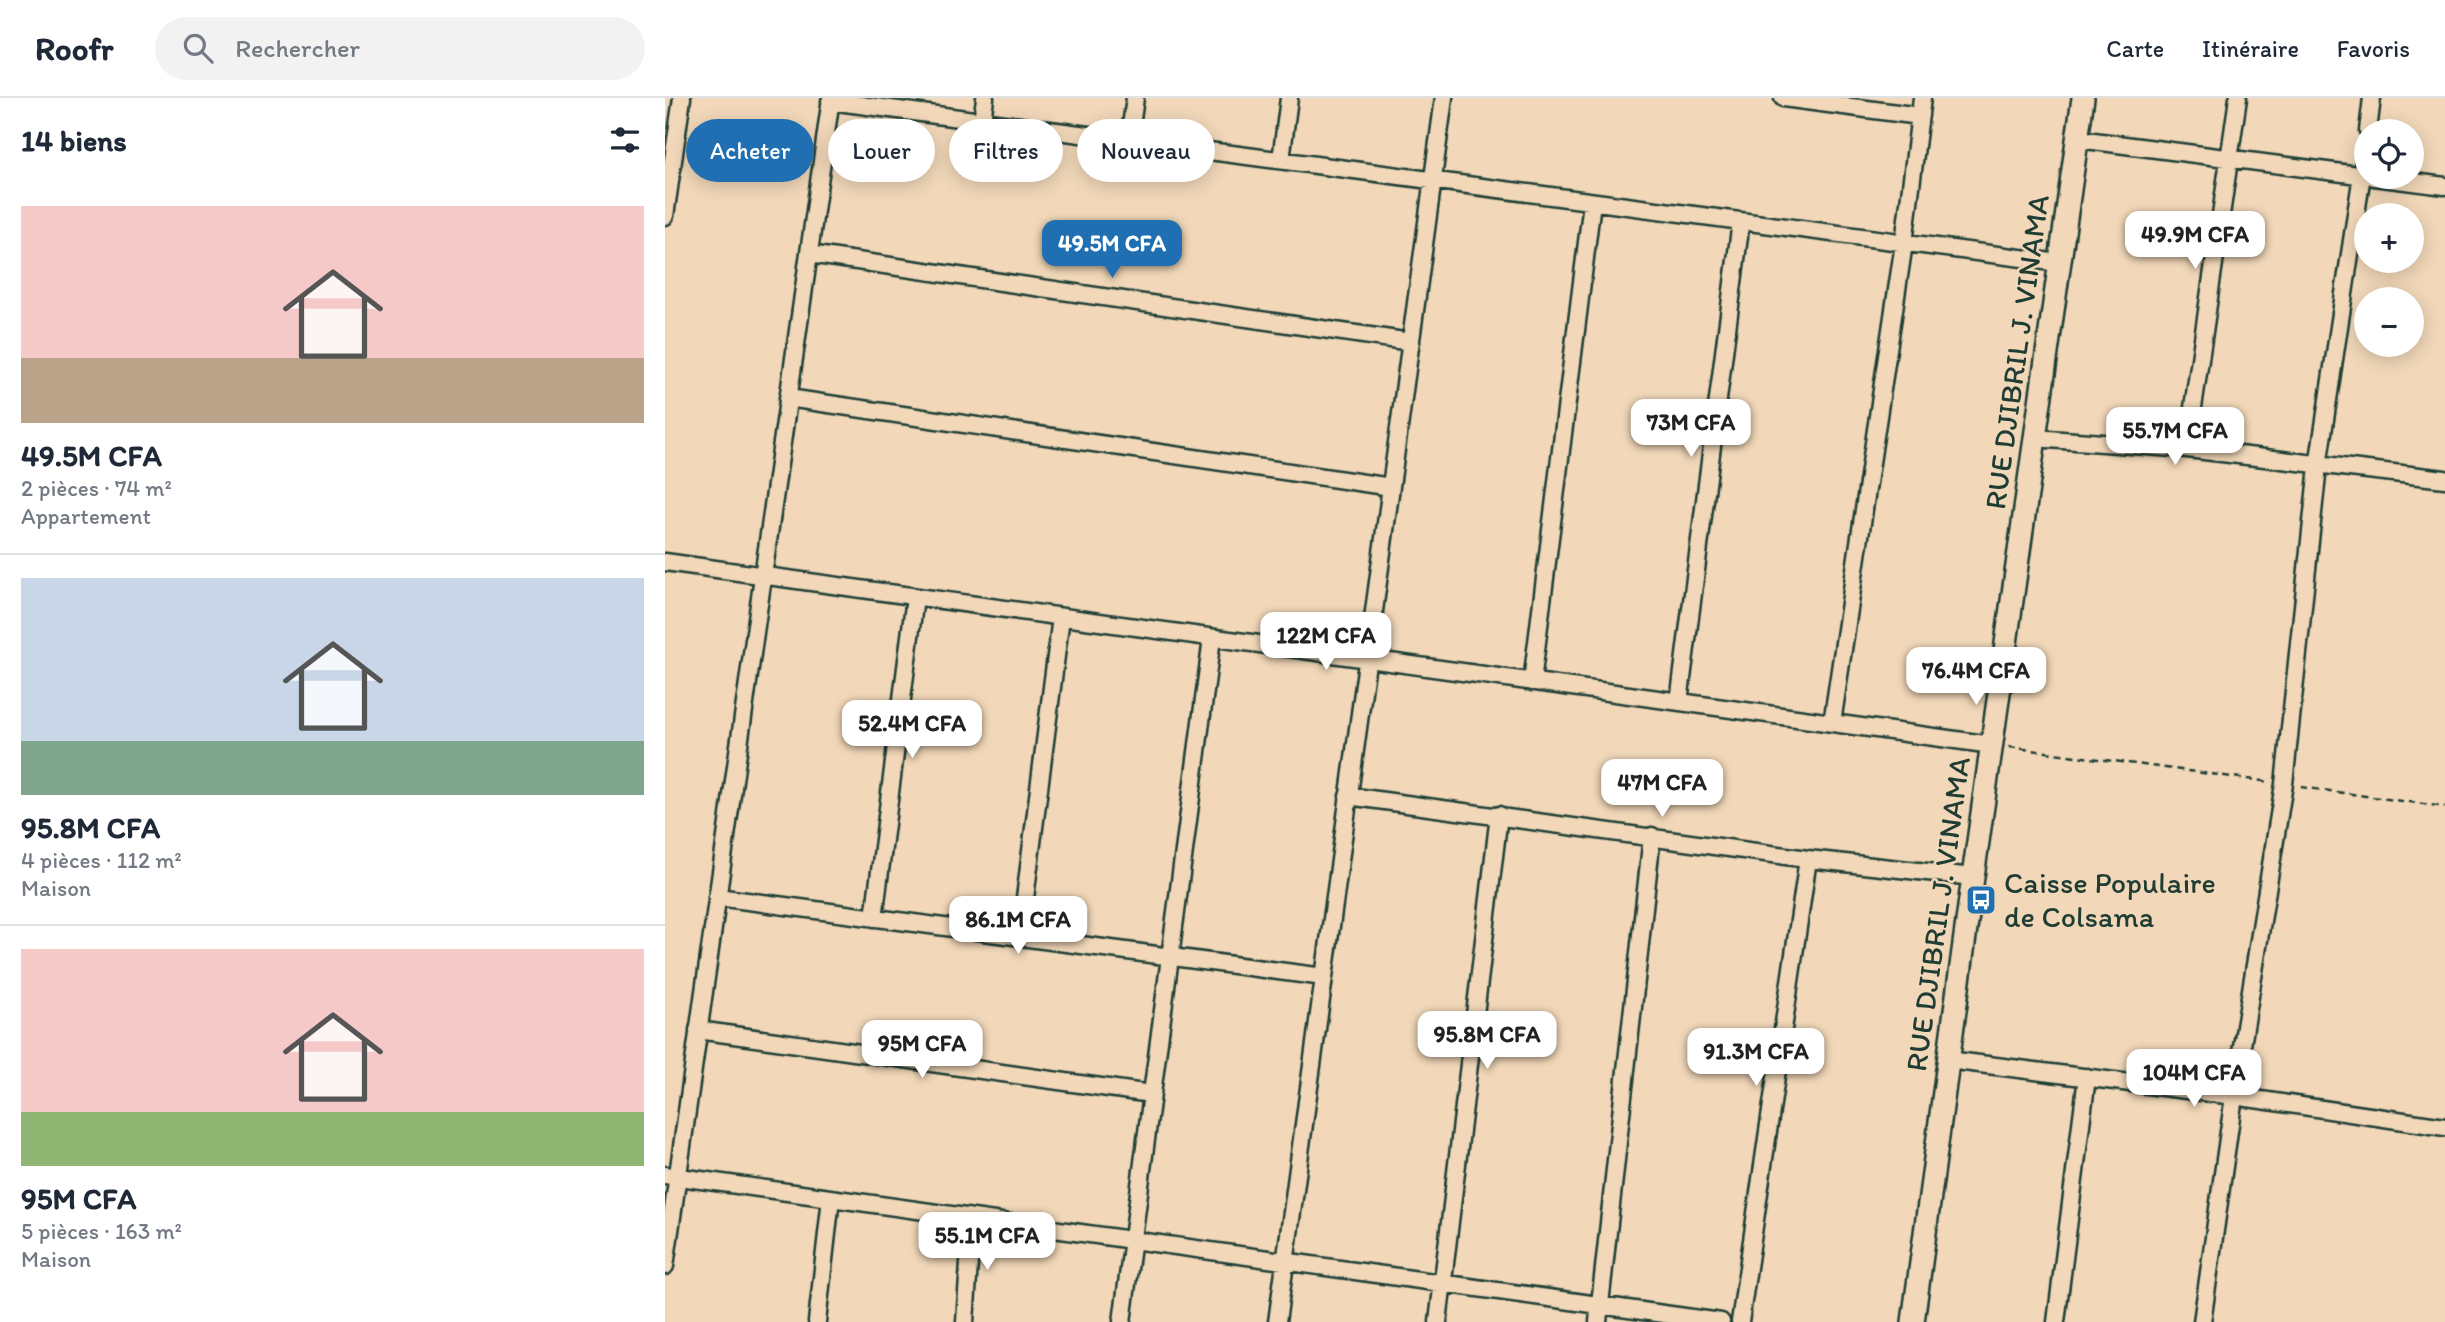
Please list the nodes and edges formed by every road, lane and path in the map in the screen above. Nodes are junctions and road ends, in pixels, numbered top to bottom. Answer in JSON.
{"nodes":[{"id":1,"x":682,"y":98,"type":"edge"},
{"id":2,"x":985,"y":98,"type":"edge"},
{"id":3,"x":1135,"y":98,"type":"edge"},
{"id":4,"x":1289,"y":98,"type":"edge"},
{"id":5,"x":1444,"y":98,"type":"edge"},
{"id":6,"x":1783,"y":98,"type":"edge"},
{"id":7,"x":1922,"y":98,"type":"edge"},
{"id":8,"x":2083,"y":98,"type":"edge"},
{"id":9,"x":2238,"y":98,"type":"edge"},
{"id":10,"x":2372,"y":98,"type":"edge"},
{"id":11,"x":831,"y":99,"type":"edge"},
{"id":12,"x":1920,"y":116,"type":"junction"},
{"id":13,"x":968,"y":119,"type":"edge"},
{"id":14,"x":982,"y":119,"type":"edge"},
{"id":15,"x":1132,"y":119,"type":"edge"},
{"id":16,"x":2369,"y":119,"type":"edge"},
{"id":17,"x":2078,"y":139,"type":"junction"},
{"id":18,"x":1215,"y":152,"type":"edge"},
{"id":19,"x":2230,"y":158,"type":"junction"},
{"id":20,"x":1281,"y":160,"type":"junction"},
{"id":21,"x":2354,"y":174,"type":"edge"},
{"id":22,"x":1433,"y":180,"type":"junction"},
{"id":23,"x":2424,"y":183,"type":"edge"},
{"id":24,"x":2445,"y":186,"type":"edge"},
{"id":25,"x":2366,"y":189,"type":"edge"},
{"id":26,"x":1592,"y":202,"type":"junction"},
{"id":27,"x":665,"y":216,"type":"edge"},
{"id":28,"x":1741,"y":221,"type":"junction"},
{"id":29,"x":1904,"y":243,"type":"junction"},
{"id":30,"x":809,"y":254,"type":"junction"},
{"id":31,"x":2059,"y":263,"type":"junction"},
{"id":32,"x":1411,"y":342,"type":"junction"},
{"id":33,"x":788,"y":398,"type":"junction"},
{"id":34,"x":2034,"y":438,"type":"junction"},
{"id":35,"x":2186,"y":449,"type":"junction"},
{"id":36,"x":2318,"y":466,"type":"junction"},
{"id":37,"x":2445,"y":479,"type":"edge"},
{"id":38,"x":1391,"y":486,"type":"junction"},
{"id":39,"x":665,"y":562,"type":"edge"},
{"id":40,"x":763,"y":576,"type":"junction"},
{"id":41,"x":915,"y":597,"type":"junction"},
{"id":42,"x":1061,"y":617,"type":"junction"},
{"id":43,"x":1212,"y":638,"type":"junction"},
{"id":44,"x":1368,"y":659,"type":"junction"},
{"id":45,"x":1532,"y":682,"type":"junction"},
{"id":46,"x":1679,"y":702,"type":"junction"},
{"id":47,"x":1832,"y":723,"type":"junction"},
{"id":48,"x":1992,"y":745,"type":"junction"},
{"id":49,"x":2284,"y":784,"type":"junction"},
{"id":50,"x":1348,"y":796,"type":"junction"},
{"id":51,"x":2445,"y":807,"type":"edge"},
{"id":52,"x":1499,"y":815,"type":"junction"},
{"id":53,"x":1652,"y":836,"type":"junction"},
{"id":54,"x":1808,"y":859,"type":"junction"},
{"id":55,"x":1973,"y":877,"type":"junction"},
{"id":56,"x":717,"y":897,"type":"junction"},
{"id":57,"x":874,"y":918,"type":"junction"},
{"id":58,"x":1020,"y":937,"type":"junction"},
{"id":59,"x":1170,"y":957,"type":"junction"},
{"id":60,"x":1324,"y":978,"type":"junction"},
{"id":61,"x":698,"y":1030,"type":"junction"},
{"id":62,"x":1948,"y":1060,"type":"junction"},
{"id":63,"x":2087,"y":1077,"type":"junction"},
{"id":64,"x":1151,"y":1094,"type":"junction"},
{"id":65,"x":2234,"y":1096,"type":"junction"},
{"id":66,"x":2445,"y":1127,"type":"edge"},
{"id":67,"x":671,"y":1176,"type":"edge"},
{"id":68,"x":831,"y":1198,"type":"junction"},
{"id":69,"x":972,"y":1219,"type":"junction"},
{"id":70,"x":1132,"y":1240,"type":"junction"},
{"id":71,"x":1285,"y":1261,"type":"junction"},
{"id":72,"x":665,"y":1266,"type":"edge"},
{"id":73,"x":1443,"y":1283,"type":"junction"},
{"id":74,"x":1601,"y":1305,"type":"junction"},
{"id":75,"x":817,"y":1322,"type":"edge"},
{"id":76,"x":965,"y":1322,"type":"edge"},
{"id":77,"x":1122,"y":1322,"type":"edge"},
{"id":78,"x":1277,"y":1322,"type":"edge"},
{"id":79,"x":1438,"y":1322,"type":"edge"},
{"id":80,"x":1598,"y":1322,"type":"edge"},
{"id":81,"x":1721,"y":1322,"type":"edge"},
{"id":82,"x":1740,"y":1322,"type":"edge"},
{"id":83,"x":1913,"y":1322,"type":"edge"},
{"id":84,"x":2056,"y":1322,"type":"edge"},
{"id":85,"x":2202,"y":1322,"type":"edge"}],
"edges":[{"from":1,"to":27,"type":"street"},
{"from":2,"to":14,"type":"street"},
{"from":3,"to":15,"type":"street"},
{"from":4,"to":20,"type":"street"},
{"from":5,"to":22,"type":"street"},
{"from":6,"to":12,"type":"street"},
{"from":7,"to":12,"type":"street"},
{"from":8,"to":17,"type":"street","name":"RUE DJIBRIL J. VINAMA"},
{"from":9,"to":19,"type":"street"},
{"from":10,"to":16,"type":"street"},
{"from":11,"to":13,"type":"street"},
{"from":11,"to":30,"type":"street"},
{"from":12,"to":29,"type":"street"},
{"from":17,"to":19,"type":"street"},
{"from":17,"to":31,"type":"street","name":"RUE DJIBRIL J. VINAMA"},
{"from":18,"to":20,"type":"street"},
{"from":19,"to":21,"type":"street"},
{"from":19,"to":35,"type":"street"},
{"from":20,"to":22,"type":"street"},
{"from":22,"to":26,"type":"street"},
{"from":22,"to":32,"type":"street"},
{"from":23,"to":24,"type":"street"},
{"from":25,"to":36,"type":"street"},
{"from":26,"to":28,"type":"street"},
{"from":26,"to":45,"type":"street"},
{"from":28,"to":29,"type":"street"},
{"from":28,"to":46,"type":"street"},
{"from":29,"to":31,"type":"street"},
{"from":29,"to":47,"type":"street"},
{"from":30,"to":32,"type":"street"},
{"from":30,"to":33,"type":"street"},
{"from":31,"to":34,"type":"street","name":"RUE DJIBRIL J. VINAMA"},
{"from":32,"to":38,"type":"street"},
{"from":33,"to":38,"type":"street"},
{"from":33,"to":40,"type":"street"},
{"from":34,"to":35,"type":"street"},
{"from":34,"to":48,"type":"street","name":"RUE DJIBRIL J. VINAMA"},
{"from":35,"to":36,"type":"street"},
{"from":36,"to":37,"type":"street"},
{"from":36,"to":49,"type":"street"},
{"from":38,"to":44,"type":"street"},
{"from":39,"to":40,"type":"street"},
{"from":40,"to":41,"type":"street"},
{"from":40,"to":56,"type":"street"},
{"from":41,"to":42,"type":"street"},
{"from":41,"to":57,"type":"street"},
{"from":42,"to":43,"type":"street"},
{"from":42,"to":58,"type":"street"},
{"from":43,"to":44,"type":"street"},
{"from":43,"to":59,"type":"street"},
{"from":44,"to":45,"type":"street"},
{"from":44,"to":50,"type":"street"},
{"from":45,"to":46,"type":"street"},
{"from":46,"to":47,"type":"street"},
{"from":47,"to":48,"type":"street"},
{"from":48,"to":49,"type":"path"},
{"from":48,"to":55,"type":"street","name":"RUE DJIBRIL J. VINAMA"},
{"from":49,"to":51,"type":"path"},
{"from":49,"to":65,"type":"street"},
{"from":50,"to":52,"type":"street"},
{"from":50,"to":60,"type":"street"},
{"from":52,"to":53,"type":"street"},
{"from":52,"to":73,"type":"street"},
{"from":53,"to":54,"type":"street"},
{"from":53,"to":74,"type":"street"},
{"from":54,"to":55,"type":"street"},
{"from":54,"to":82,"type":"street"},
{"from":55,"to":62,"type":"street","name":"RUE DJIBRIL J. VINAMA"},
{"from":56,"to":57,"type":"street"},
{"from":56,"to":61,"type":"street"},
{"from":57,"to":58,"type":"street"},
{"from":58,"to":59,"type":"street"},
{"from":59,"to":60,"type":"street"},
{"from":59,"to":64,"type":"street"},
{"from":60,"to":71,"type":"street"},
{"from":61,"to":64,"type":"street"},
{"from":61,"to":67,"type":"street"},
{"from":62,"to":63,"type":"street"},
{"from":62,"to":83,"type":"street","name":"RUE DJIBRIL J. VINAMA"},
{"from":63,"to":65,"type":"street"},
{"from":63,"to":84,"type":"street"},
{"from":64,"to":70,"type":"street"},
{"from":65,"to":66,"type":"street"},
{"from":65,"to":85,"type":"street"},
{"from":67,"to":68,"type":"street"},
{"from":67,"to":72,"type":"street"},
{"from":68,"to":69,"type":"street"},
{"from":68,"to":75,"type":"street"},
{"from":69,"to":70,"type":"street"},
{"from":69,"to":76,"type":"street"},
{"from":70,"to":71,"type":"street"},
{"from":70,"to":77,"type":"street"},
{"from":71,"to":73,"type":"street"},
{"from":71,"to":78,"type":"street"},
{"from":73,"to":74,"type":"street"},
{"from":73,"to":79,"type":"street"},
{"from":74,"to":80,"type":"street"},
{"from":74,"to":81,"type":"street"}]}
